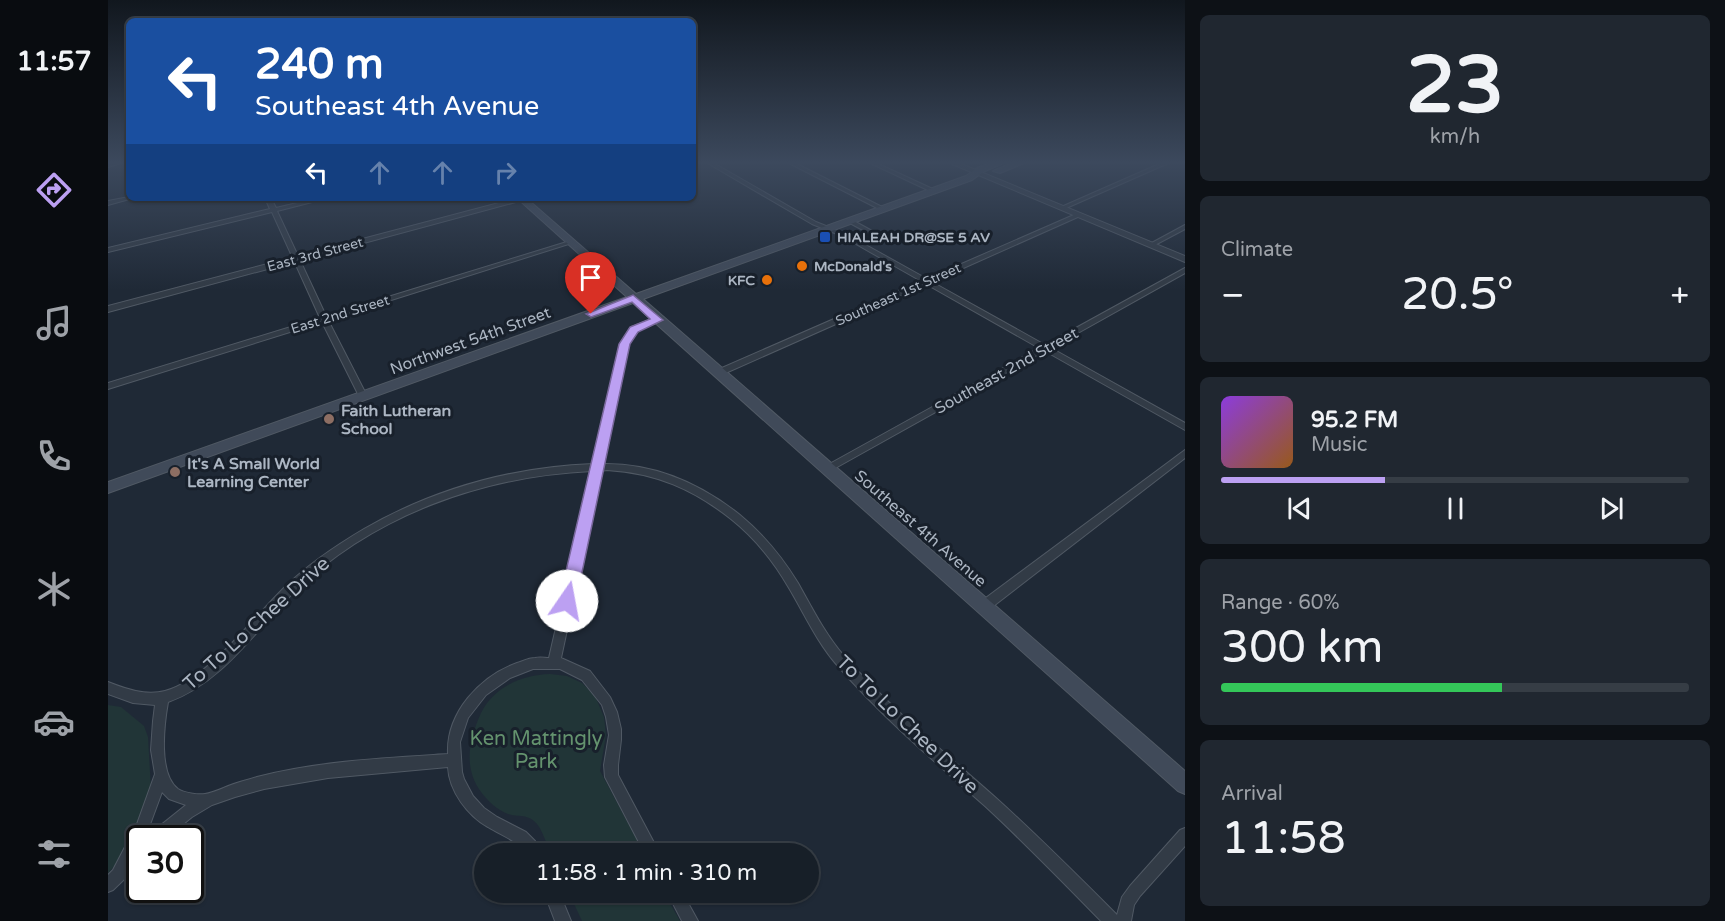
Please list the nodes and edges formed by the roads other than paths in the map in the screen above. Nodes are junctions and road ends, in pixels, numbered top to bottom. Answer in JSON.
{"nodes":[{"id":1,"x":271,"y":204,"type":"edge"},
{"id":2,"x":300,"y":204,"type":"edge"},
{"id":3,"x":503,"y":204,"type":"edge"},
{"id":4,"x":528,"y":204,"type":"edge"},
{"id":5,"x":783,"y":204,"type":"edge"},
{"id":6,"x":873,"y":204,"type":"edge"},
{"id":7,"x":897,"y":204,"type":"edge"},
{"id":8,"x":1052,"y":204,"type":"edge"},
{"id":9,"x":1071,"y":204,"type":"edge"},
{"id":10,"x":1062,"y":208,"type":"junction"},
{"id":11,"x":883,"y":209,"type":"junction"},
{"id":12,"x":274,"y":210,"type":"junction"},
{"id":13,"x":1078,"y":214,"type":"junction"},
{"id":14,"x":850,"y":221,"type":"junction"},
{"id":15,"x":1185,"y":227,"type":"edge"},
{"id":16,"x":828,"y":229,"type":"junction"},
{"id":17,"x":572,"y":242,"type":"junction"},
{"id":18,"x":891,"y":243,"type":"dead end"},
{"id":19,"x":1151,"y":245,"type":"junction"},
{"id":20,"x":108,"y":250,"type":"edge"},
{"id":21,"x":298,"y":258,"type":"junction"},
{"id":22,"x":1185,"y":259,"type":"edge"},
{"id":23,"x":1185,"y":270,"type":"edge"},
{"id":24,"x":926,"y":281,"type":"junction"},
{"id":25,"x":633,"y":298,"type":"junction"},
{"id":26,"x":108,"y":309,"type":"edge"},
{"id":27,"x":324,"y":319,"type":"junction"},
{"id":28,"x":658,"y":320,"type":"junction"},
{"id":29,"x":1046,"y":348,"type":"junction"},
{"id":30,"x":718,"y":373,"type":"junction"},
{"id":31,"x":108,"y":386,"type":"edge"},
{"id":32,"x":363,"y":396,"type":"junction"},
{"id":33,"x":1185,"y":427,"type":"edge"},
{"id":34,"x":1185,"y":453,"type":"edge"},
{"id":35,"x":599,"y":466,"type":"junction"},
{"id":36,"x":827,"y":469,"type":"junction"},
{"id":37,"x":108,"y":488,"type":"edge"},
{"id":38,"x":984,"y":607,"type":"junction"},
{"id":39,"x":554,"y":662,"type":"junction"},
{"id":40,"x":108,"y":688,"type":"edge"},
{"id":41,"x":163,"y":699,"type":"junction"},
{"id":42,"x":453,"y":760,"type":"junction"},
{"id":43,"x":162,"y":772,"type":"junction"},
{"id":44,"x":1185,"y":784,"type":"edge"},
{"id":45,"x":207,"y":801,"type":"junction"},
{"id":46,"x":174,"y":825,"type":"edge"},
{"id":47,"x":1185,"y":835,"type":"edge"},
{"id":48,"x":527,"y":843,"type":"edge"},
{"id":49,"x":647,"y":843,"type":"edge"},
{"id":50,"x":126,"y":867,"type":"edge"},
{"id":51,"x":113,"y":880,"type":"edge"},
{"id":52,"x":555,"y":903,"type":"edge"},
{"id":53,"x":680,"y":903,"type":"edge"},
{"id":54,"x":563,"y":921,"type":"edge"},
{"id":55,"x":690,"y":921,"type":"edge"},
{"id":56,"x":1112,"y":921,"type":"edge"},
{"id":57,"x":1123,"y":921,"type":"edge"}],
"edges":[{"from":1,"to":12,"type":"street"},
{"from":2,"to":12,"type":"street"},
{"from":3,"to":21,"type":"street","name":"East 3rd Street"},
{"from":4,"to":17,"type":"main road","name":"Southeast 4th Avenue"},
{"from":5,"to":16,"type":"street"},
{"from":6,"to":11,"type":"street"},
{"from":7,"to":11,"type":"main road","name":"Northwest 54th Street"},
{"from":8,"to":10,"type":"street"},
{"from":9,"to":10,"type":"street"},
{"from":10,"to":13,"type":"street"},
{"from":11,"to":14,"type":"main road","name":"Northwest 54th Street"},
{"from":12,"to":20,"type":"street"},
{"from":12,"to":21,"type":"street"},
{"from":13,"to":19,"type":"street"},
{"from":13,"to":24,"type":"street","name":"Southeast 1st Street"},
{"from":14,"to":16,"type":"main road","name":"Northwest 54th Street"},
{"from":14,"to":18,"type":"street"},
{"from":15,"to":19,"type":"street"},
{"from":16,"to":24,"type":"street"},
{"from":16,"to":25,"type":"main road","name":"Northwest 54th Street"},
{"from":17,"to":25,"type":"main road","name":"Southeast 4th Avenue"},
{"from":17,"to":27,"type":"street","name":"East 2nd Street"},
{"from":19,"to":22,"type":"street"},
{"from":21,"to":26,"type":"street","name":"East 3rd Street"},
{"from":21,"to":27,"type":"street"},
{"from":23,"to":29,"type":"street","name":"Southeast 2nd Street"},
{"from":24,"to":29,"type":"street"},
{"from":24,"to":30,"type":"street","name":"Southeast 1st Street"},
{"from":25,"to":28,"type":"main road","name":"Southeast 4th Avenue"},
{"from":25,"to":32,"type":"main road","name":"Northwest 54th Street"},
{"from":27,"to":31,"type":"street","name":"East 2nd Street"},
{"from":27,"to":32,"type":"street"},
{"from":28,"to":30,"type":"main road","name":"Southeast 4th Avenue"},
{"from":28,"to":35,"type":"street"},
{"from":29,"to":33,"type":"street"},
{"from":29,"to":36,"type":"street","name":"Southeast 2nd Street"},
{"from":30,"to":36,"type":"main road","name":"Southeast 4th Avenue"},
{"from":32,"to":37,"type":"main road","name":"Northwest 54th Street"},
{"from":34,"to":38,"type":"street"},
{"from":35,"to":39,"type":"street"},
{"from":35,"to":41,"type":"street","name":"To To Lo Chee Drive"},
{"from":35,"to":56,"type":"street","name":"To To Lo Chee Drive"},
{"from":36,"to":38,"type":"main road","name":"Southeast 4th Avenue"},
{"from":38,"to":44,"type":"main road","name":"Southeast 4th Avenue"},
{"from":39,"to":42,"type":"street"},
{"from":39,"to":49,"type":"street"},
{"from":40,"to":41,"type":"street"},
{"from":41,"to":43,"type":"street"},
{"from":42,"to":45,"type":"street"},
{"from":42,"to":48,"type":"street"},
{"from":43,"to":45,"type":"street"},
{"from":43,"to":51,"type":"street"},
{"from":45,"to":46,"type":"street"},
{"from":47,"to":57,"type":"street"},
{"from":50,"to":51,"type":"street"},
{"from":52,"to":54,"type":"street"},
{"from":53,"to":55,"type":"street"}]}
